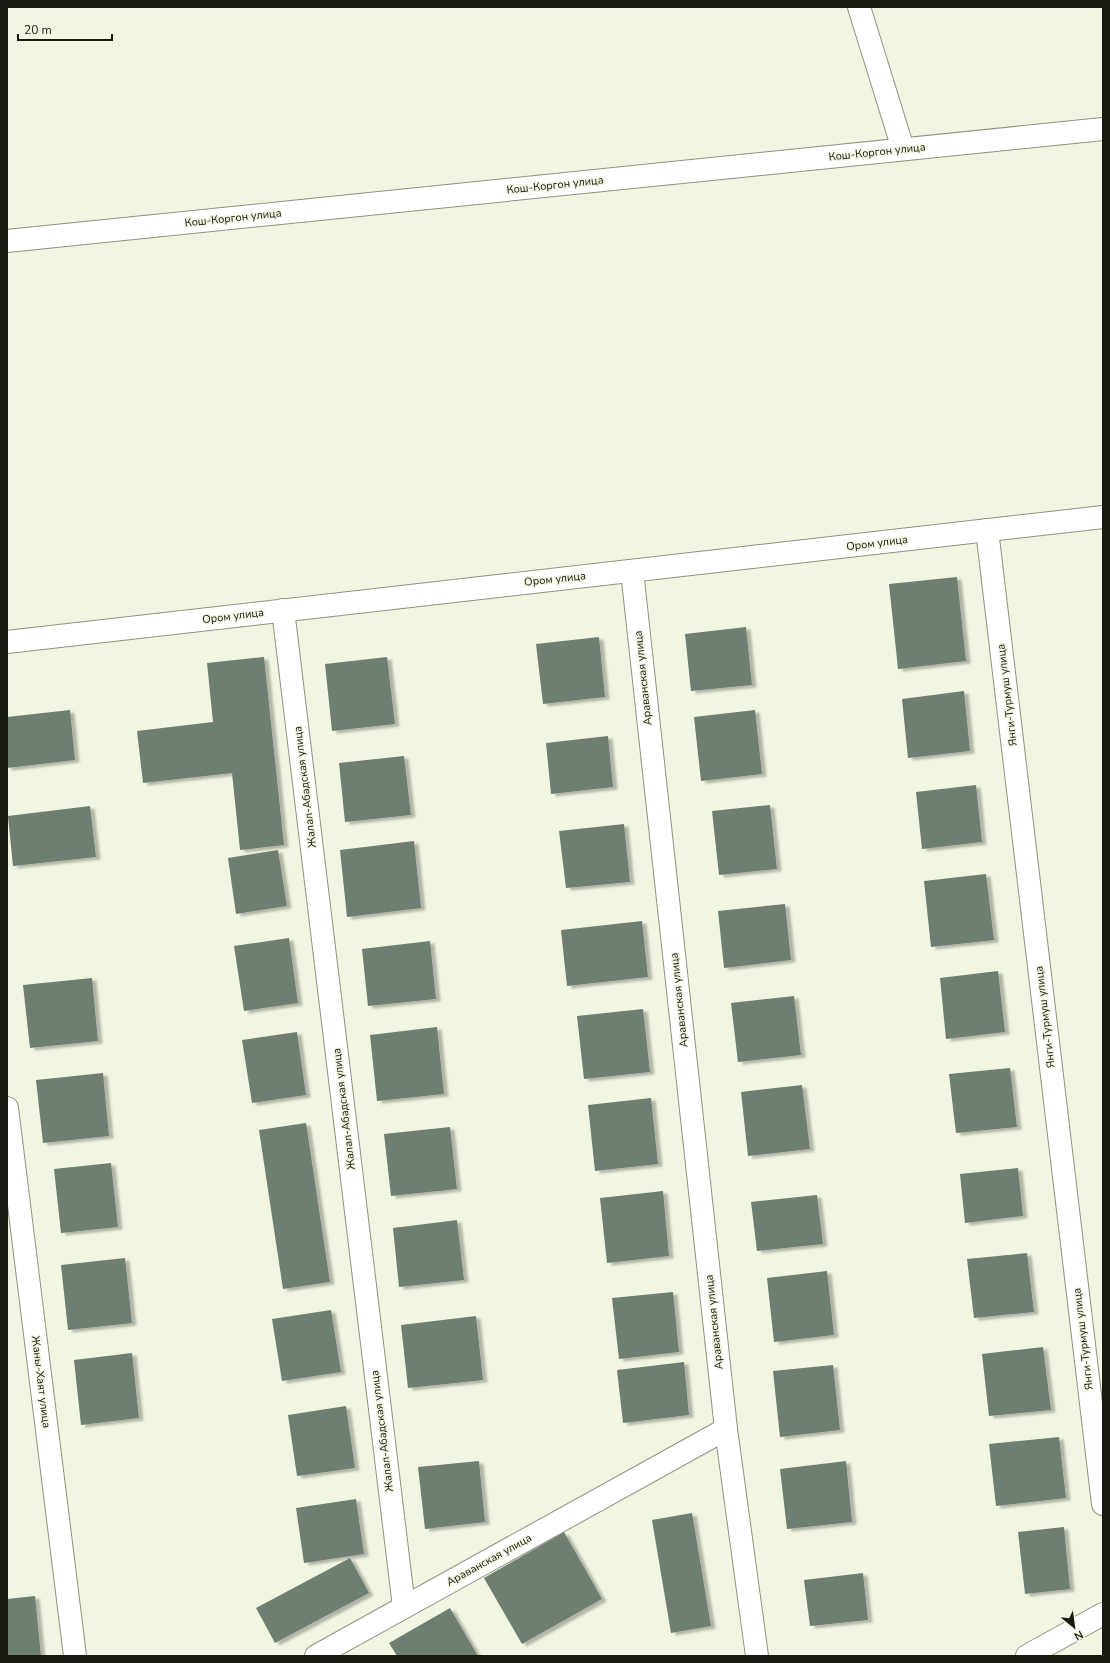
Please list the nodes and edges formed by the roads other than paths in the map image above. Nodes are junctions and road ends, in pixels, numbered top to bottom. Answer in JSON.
{"nodes":[{"id":1,"x":859,"y":7,"type":"edge"},
{"id":2,"x":1103,"y":129,"type":"edge"},
{"id":3,"x":903,"y":149,"type":"junction"},
{"id":4,"x":7,"y":241,"type":"edge"},
{"id":5,"x":1103,"y":517,"type":"edge"},
{"id":6,"x":987,"y":530,"type":"junction"},
{"id":7,"x":632,"y":571,"type":"junction"},
{"id":8,"x":284,"y":610,"type":"junction"},
{"id":9,"x":7,"y":642,"type":"edge"},
{"id":10,"x":7,"y":1108,"type":"edge"},
{"id":11,"x":726,"y":1429,"type":"junction"},
{"id":12,"x":1103,"y":1504,"type":"edge"},
{"id":13,"x":404,"y":1607,"type":"junction"},
{"id":14,"x":1103,"y":1614,"type":"edge"},
{"id":15,"x":75,"y":1656,"type":"edge"},
{"id":16,"x":316,"y":1656,"type":"edge"},
{"id":17,"x":757,"y":1656,"type":"edge"},
{"id":18,"x":1027,"y":1656,"type":"edge"}],
"edges":[{"from":1,"to":3,"type":"street"},
{"from":2,"to":3,"type":"street","name":"Кош-Коргон улица"},
{"from":3,"to":4,"type":"street","name":"Кош-Коргон улица"},
{"from":5,"to":6,"type":"street","name":"Ором улица"},
{"from":6,"to":7,"type":"street","name":"Ором улица"},
{"from":6,"to":12,"type":"street","name":"Янги-Турмуш улица"},
{"from":7,"to":8,"type":"street","name":"Ором улица"},
{"from":7,"to":11,"type":"street","name":"Араванская улица"},
{"from":8,"to":9,"type":"street","name":"Ором улица"},
{"from":8,"to":13,"type":"street","name":"Жалал-Абадская улица"},
{"from":10,"to":15,"type":"street","name":"Жаны-Хаят улица"},
{"from":11,"to":13,"type":"street","name":"Араванская улица"},
{"from":11,"to":17,"type":"street","name":"Араванская улица"},
{"from":13,"to":16,"type":"street","name":"Араванская улица"},
{"from":14,"to":18,"type":"street"}]}
